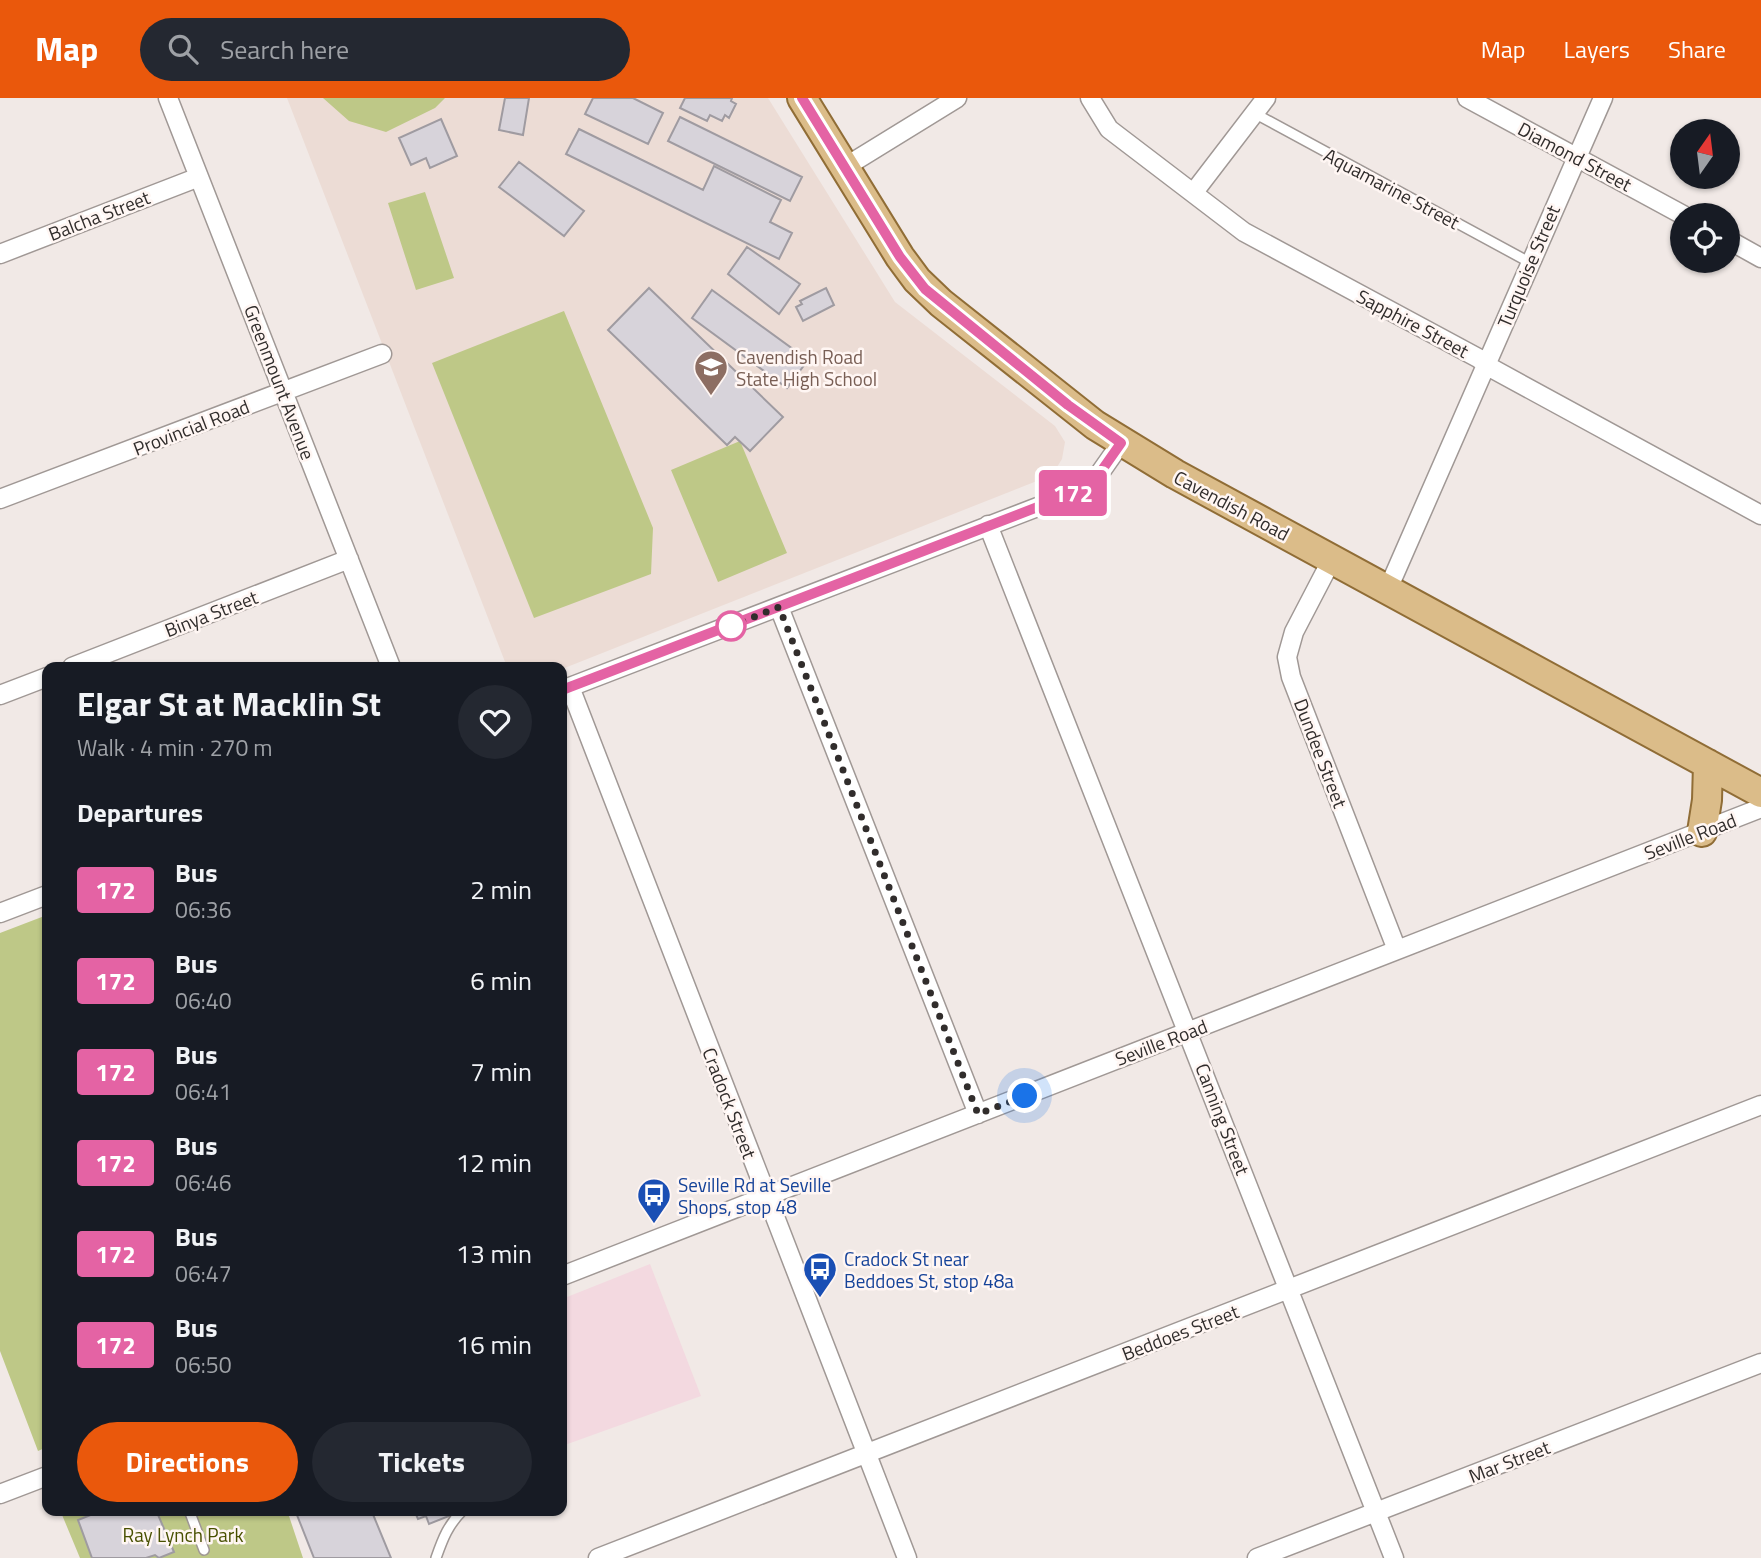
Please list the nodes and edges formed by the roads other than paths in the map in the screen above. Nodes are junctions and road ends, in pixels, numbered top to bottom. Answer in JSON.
{"nodes":[{"id":1,"x":168,"y":98,"type":"edge"},
{"id":2,"x":802,"y":98,"type":"edge"},
{"id":3,"x":957,"y":98,"type":"edge"},
{"id":4,"x":1090,"y":98,"type":"edge"},
{"id":5,"x":1266,"y":98,"type":"edge"},
{"id":6,"x":1467,"y":98,"type":"edge"},
{"id":7,"x":1603,"y":98,"type":"edge"},
{"id":8,"x":1254,"y":114,"type":"junction"},
{"id":9,"x":1576,"y":157,"type":"junction"},
{"id":10,"x":845,"y":167,"type":"junction"},
{"id":11,"x":199,"y":177,"type":"junction"},
{"id":12,"x":1194,"y":192,"type":"junction"},
{"id":13,"x":1670,"y":207,"type":"edge"},
{"id":14,"x":1740,"y":246,"type":"edge"},
{"id":15,"x":0,"y":254,"type":"edge"},
{"id":16,"x":1761,"y":258,"type":"edge"},
{"id":17,"x":1529,"y":262,"type":"junction"},
{"id":18,"x":382,"y":354,"type":"dead end"},
{"id":19,"x":1486,"y":364,"type":"junction"},
{"id":20,"x":283,"y":392,"type":"junction"},
{"id":21,"x":1121,"y":443,"type":"junction"},
{"id":22,"x":0,"y":499,"type":"edge"},
{"id":23,"x":1761,"y":515,"type":"edge"},
{"id":24,"x":988,"y":524,"type":"junction"},
{"id":25,"x":349,"y":559,"type":"junction"},
{"id":26,"x":1332,"y":559,"type":"junction"},
{"id":27,"x":1388,"y":589,"type":"junction"},
{"id":28,"x":779,"y":607,"type":"junction"},
{"id":29,"x":85,"y":662,"type":"edge"},
{"id":30,"x":389,"y":662,"type":"edge"},
{"id":31,"x":42,"y":679,"type":"edge"},
{"id":32,"x":567,"y":689,"type":"edge"},
{"id":33,"x":567,"y":692,"type":"edge"},
{"id":34,"x":0,"y":695,"type":"edge"},
{"id":35,"x":1708,"y":764,"type":"junction"},
{"id":36,"x":1761,"y":793,"type":"edge"},
{"id":37,"x":1761,"y":808,"type":"edge"},
{"id":38,"x":1702,"y":832,"type":"junction"},
{"id":39,"x":42,"y":897,"type":"edge"},
{"id":40,"x":0,"y":913,"type":"edge"},
{"id":41,"x":1397,"y":950,"type":"junction"},
{"id":42,"x":1188,"y":1032,"type":"junction"},
{"id":43,"x":1761,"y":1105,"type":"edge"},
{"id":44,"x":978,"y":1114,"type":"junction"},
{"id":45,"x":766,"y":1196,"type":"junction"},
{"id":46,"x":567,"y":1274,"type":"edge"},
{"id":47,"x":1288,"y":1289,"type":"junction"},
{"id":48,"x":1761,"y":1363,"type":"edge"},
{"id":49,"x":868,"y":1453,"type":"junction"},
{"id":50,"x":42,"y":1478,"type":"edge"},
{"id":51,"x":0,"y":1494,"type":"edge"},
{"id":52,"x":1376,"y":1512,"type":"junction"},
{"id":53,"x":191,"y":1516,"type":"edge"},
{"id":54,"x":457,"y":1516,"type":"edge"},
{"id":55,"x":204,"y":1550,"type":"dead end"},
{"id":56,"x":436,"y":1558,"type":"edge"},
{"id":57,"x":598,"y":1558,"type":"edge"},
{"id":58,"x":907,"y":1558,"type":"edge"},
{"id":59,"x":1257,"y":1558,"type":"edge"},
{"id":60,"x":1394,"y":1558,"type":"edge"}],
"edges":[{"from":1,"to":11,"type":"street","name":"Greenmount Avenue"},
{"from":2,"to":10,"type":"main road","name":"Cavendish Road"},
{"from":3,"to":10,"type":"street"},
{"from":4,"to":12,"type":"street","name":"Sapphire Street"},
{"from":5,"to":8,"type":"street"},
{"from":6,"to":9,"type":"street","name":"Diamond Street"},
{"from":7,"to":9,"type":"street","name":"Turquoise Street"},
{"from":8,"to":12,"type":"street"},
{"from":8,"to":17,"type":"lane","name":"Aquamarine Street"},
{"from":9,"to":13,"type":"street","name":"Diamond Street"},
{"from":9,"to":17,"type":"street","name":"Turquoise Street"},
{"from":10,"to":21,"type":"main road","name":"Cavendish Road"},
{"from":11,"to":15,"type":"street","name":"Balcha Street"},
{"from":11,"to":20,"type":"street","name":"Greenmount Avenue"},
{"from":12,"to":19,"type":"street","name":"Sapphire Street"},
{"from":14,"to":16,"type":"street"},
{"from":17,"to":19,"type":"street","name":"Turquoise Street"},
{"from":18,"to":20,"type":"street","name":"Provincial Road"},
{"from":19,"to":23,"type":"street","name":"Sapphire Street"},
{"from":19,"to":27,"type":"street","name":"Turquoise Street"},
{"from":20,"to":22,"type":"street","name":"Provincial Road"},
{"from":20,"to":25,"type":"street","name":"Greenmount Avenue"},
{"from":21,"to":24,"type":"street"},
{"from":21,"to":26,"type":"main road","name":"Cavendish Road"},
{"from":24,"to":28,"type":"street"},
{"from":24,"to":42,"type":"street","name":"Canning Street"},
{"from":25,"to":29,"type":"street","name":"Binya Street"},
{"from":25,"to":30,"type":"street","name":"Greenmount Avenue"},
{"from":26,"to":27,"type":"main road","name":"Cavendish Road"},
{"from":26,"to":41,"type":"street","name":"Dundee Street"},
{"from":27,"to":35,"type":"main road","name":"Cavendish Road"},
{"from":28,"to":32,"type":"street"},
{"from":28,"to":44,"type":"street"},
{"from":31,"to":34,"type":"street"},
{"from":33,"to":45,"type":"street","name":"Cradock Street"},
{"from":35,"to":36,"type":"main road","name":"Cavendish Road"},
{"from":35,"to":38,"type":"main road"},
{"from":37,"to":38,"type":"street","name":"Seville Road"},
{"from":38,"to":41,"type":"street","name":"Seville Road"},
{"from":39,"to":40,"type":"street"},
{"from":41,"to":42,"type":"street","name":"Seville Road"},
{"from":42,"to":44,"type":"street","name":"Seville Road"},
{"from":42,"to":47,"type":"street","name":"Canning Street"},
{"from":43,"to":47,"type":"street","name":"Beddoes Street"},
{"from":44,"to":45,"type":"street","name":"Seville Road"},
{"from":45,"to":46,"type":"street","name":"Seville Road"},
{"from":45,"to":49,"type":"street","name":"Cradock Street"},
{"from":47,"to":49,"type":"street","name":"Beddoes Street"},
{"from":47,"to":52,"type":"street","name":"Canning Street"},
{"from":48,"to":52,"type":"street","name":"Mar Street"},
{"from":49,"to":57,"type":"street","name":"Beddoes Street"},
{"from":49,"to":58,"type":"street","name":"Cradock Street"},
{"from":50,"to":51,"type":"street"},
{"from":52,"to":59,"type":"street","name":"Mar Street"},
{"from":52,"to":60,"type":"street","name":"Canning Street"},
{"from":53,"to":55,"type":"lane"},
{"from":54,"to":56,"type":"lane"}]}
